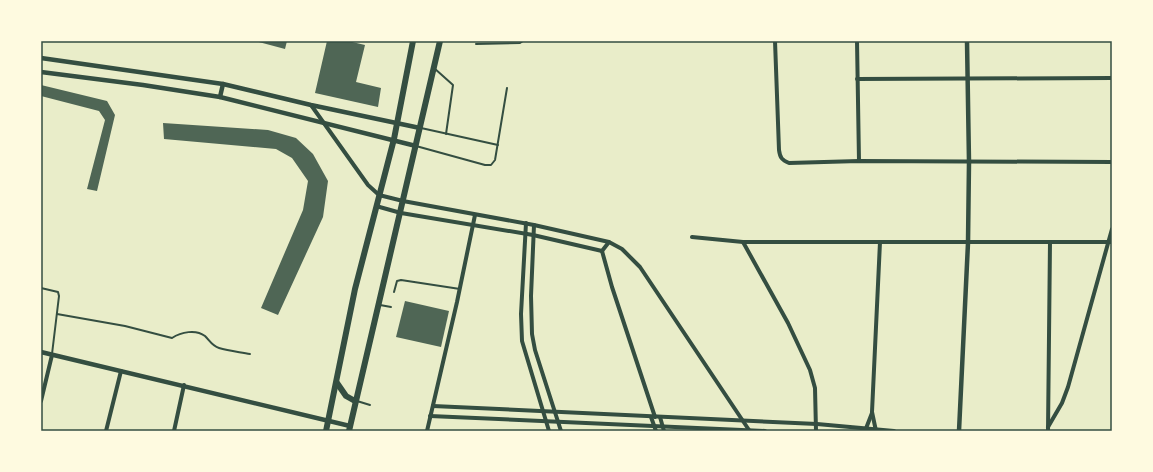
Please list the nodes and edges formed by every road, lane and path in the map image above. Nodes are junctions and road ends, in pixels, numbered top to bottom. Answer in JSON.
{"nodes":[{"id":1,"x":413,"y":41,"type":"edge"},
{"id":2,"x":440,"y":41,"type":"edge"},
{"id":3,"x":523,"y":41,"type":"edge"},
{"id":4,"x":775,"y":41,"type":"edge"},
{"id":5,"x":857,"y":41,"type":"edge"},
{"id":6,"x":967,"y":41,"type":"edge"},
{"id":7,"x":476,"y":44,"type":"dead end"},
{"id":8,"x":41,"y":58,"type":"edge"},
{"id":9,"x":434,"y":68,"type":"junction"},
{"id":10,"x":41,"y":72,"type":"edge"},
{"id":11,"x":1112,"y":78,"type":"edge"},
{"id":12,"x":857,"y":79,"type":"junction"},
{"id":13,"x":968,"y":79,"type":"junction"},
{"id":14,"x":223,"y":84,"type":"junction"},
{"id":15,"x":507,"y":88,"type":"dead end"},
{"id":16,"x":220,"y":97,"type":"junction"},
{"id":17,"x":311,"y":105,"type":"junction"},
{"id":18,"x":323,"y":122,"type":"junction"},
{"id":19,"x":397,"y":123,"type":"junction"},
{"id":20,"x":420,"y":128,"type":"junction"},
{"id":21,"x":446,"y":134,"type":"junction"},
{"id":22,"x":394,"y":139,"type":"junction"},
{"id":23,"x":498,"y":145,"type":"junction"},
{"id":24,"x":416,"y":146,"type":"junction"},
{"id":25,"x":859,"y":161,"type":"junction"},
{"id":26,"x":969,"y":162,"type":"junction"},
{"id":27,"x":1112,"y":162,"type":"edge"},
{"id":28,"x":379,"y":195,"type":"junction"},
{"id":29,"x":403,"y":201,"type":"junction"},
{"id":30,"x":376,"y":206,"type":"junction"},
{"id":31,"x":401,"y":213,"type":"junction"},
{"id":32,"x":475,"y":215,"type":"junction"},
{"id":33,"x":526,"y":223,"type":"junction"},
{"id":34,"x":534,"y":224,"type":"junction"},
{"id":35,"x":472,"y":226,"type":"junction"},
{"id":36,"x":1112,"y":229,"type":"edge"},
{"id":37,"x":525,"y":233,"type":"junction"},
{"id":38,"x":533,"y":235,"type":"junction"},
{"id":39,"x":692,"y":238,"type":"dead end"},
{"id":40,"x":609,"y":242,"type":"junction"},
{"id":41,"x":743,"y":242,"type":"junction"},
{"id":42,"x":880,"y":242,"type":"junction"},
{"id":43,"x":968,"y":242,"type":"junction"},
{"id":44,"x":1050,"y":242,"type":"junction"},
{"id":45,"x":1110,"y":242,"type":"edge"},
{"id":46,"x":602,"y":251,"type":"junction"},
{"id":47,"x":41,"y":288,"type":"edge"},
{"id":48,"x":460,"y":289,"type":"junction"},
{"id":49,"x":394,"y":292,"type":"dead end"},
{"id":50,"x":378,"y":304,"type":"junction"},
{"id":51,"x":391,"y":307,"type":"dead end"},
{"id":52,"x":57,"y":314,"type":"junction"},
{"id":53,"x":41,"y":352,"type":"edge"},
{"id":54,"x":250,"y":354,"type":"dead end"},
{"id":55,"x":52,"y":355,"type":"junction"},
{"id":56,"x":121,"y":371,"type":"junction"},
{"id":57,"x":337,"y":383,"type":"junction"},
{"id":58,"x":184,"y":385,"type":"junction"},
{"id":59,"x":41,"y":401,"type":"edge"},
{"id":60,"x":355,"y":401,"type":"junction"},
{"id":61,"x":370,"y":405,"type":"dead end"},
{"id":62,"x":432,"y":406,"type":"junction"},
{"id":63,"x":543,"y":411,"type":"junction"},
{"id":64,"x":555,"y":412,"type":"junction"},
{"id":65,"x":872,"y":412,"type":"junction"},
{"id":66,"x":430,"y":416,"type":"junction"},
{"id":67,"x":655,"y":417,"type":"junction"},
{"id":68,"x":328,"y":420,"type":"junction"},
{"id":69,"x":744,"y":421,"type":"junction"},
{"id":70,"x":546,"y":422,"type":"junction"},
{"id":71,"x":558,"y":422,"type":"junction"},
{"id":72,"x":817,"y":424,"type":"junction"},
{"id":73,"x":350,"y":428,"type":"edge"},
{"id":74,"x":655,"y":429,"type":"edge"},
{"id":75,"x":664,"y":429,"type":"edge"},
{"id":76,"x":866,"y":429,"type":"edge"},
{"id":77,"x":1048,"y":429,"type":"edge"},
{"id":78,"x":749,"y":430,"type":"edge"},
{"id":79,"x":876,"y":430,"type":"edge"},
{"id":80,"x":106,"y":431,"type":"edge"},
{"id":81,"x":174,"y":431,"type":"edge"},
{"id":82,"x":326,"y":431,"type":"edge"},
{"id":83,"x":426,"y":431,"type":"edge"},
{"id":84,"x":549,"y":431,"type":"edge"},
{"id":85,"x":561,"y":431,"type":"edge"},
{"id":86,"x":765,"y":431,"type":"edge"},
{"id":87,"x":816,"y":431,"type":"edge"},
{"id":88,"x":894,"y":431,"type":"edge"},
{"id":89,"x":959,"y":431,"type":"edge"}],
"edges":[{"from":1,"to":19,"type":"main road"},
{"from":2,"to":9,"type":"main road"},
{"from":3,"to":7,"type":"lane"},
{"from":4,"to":25,"type":"street"},
{"from":5,"to":12,"type":"street"},
{"from":6,"to":13,"type":"street"},
{"from":8,"to":14,"type":"street"},
{"from":9,"to":20,"type":"main road"},
{"from":9,"to":21,"type":"lane"},
{"from":10,"to":16,"type":"street"},
{"from":11,"to":13,"type":"street"},
{"from":12,"to":13,"type":"street"},
{"from":12,"to":25,"type":"street"},
{"from":13,"to":26,"type":"street"},
{"from":14,"to":16,"type":"street"},
{"from":14,"to":17,"type":"street"},
{"from":15,"to":23,"type":"lane"},
{"from":16,"to":18,"type":"street"},
{"from":17,"to":18,"type":"street"},
{"from":17,"to":19,"type":"street"},
{"from":18,"to":22,"type":"street"},
{"from":18,"to":28,"type":"street"},
{"from":19,"to":20,"type":"street"},
{"from":19,"to":22,"type":"main road"},
{"from":20,"to":21,"type":"lane"},
{"from":20,"to":24,"type":"main road"},
{"from":21,"to":23,"type":"lane"},
{"from":22,"to":24,"type":"street"},
{"from":22,"to":28,"type":"main road"},
{"from":23,"to":24,"type":"lane"},
{"from":24,"to":29,"type":"main road"},
{"from":25,"to":26,"type":"street"},
{"from":26,"to":27,"type":"street"},
{"from":26,"to":43,"type":"street"},
{"from":28,"to":29,"type":"street"},
{"from":28,"to":30,"type":"main road"},
{"from":29,"to":31,"type":"main road"},
{"from":29,"to":32,"type":"street"},
{"from":30,"to":31,"type":"street"},
{"from":30,"to":57,"type":"main road"},
{"from":31,"to":35,"type":"street"},
{"from":31,"to":50,"type":"main road"},
{"from":32,"to":33,"type":"street"},
{"from":32,"to":35,"type":"street"},
{"from":33,"to":34,"type":"street"},
{"from":33,"to":37,"type":"street"},
{"from":34,"to":38,"type":"street"},
{"from":34,"to":40,"type":"street"},
{"from":35,"to":37,"type":"street"},
{"from":35,"to":48,"type":"street"},
{"from":36,"to":45,"type":"street"},
{"from":37,"to":38,"type":"street"},
{"from":37,"to":63,"type":"street"},
{"from":38,"to":46,"type":"street"},
{"from":38,"to":64,"type":"street"},
{"from":39,"to":41,"type":"street"},
{"from":40,"to":46,"type":"street"},
{"from":40,"to":69,"type":"street"},
{"from":41,"to":42,"type":"street"},
{"from":41,"to":72,"type":"street"},
{"from":42,"to":43,"type":"street"},
{"from":42,"to":65,"type":"street"},
{"from":43,"to":44,"type":"street"},
{"from":43,"to":89,"type":"street"},
{"from":44,"to":45,"type":"street"},
{"from":44,"to":77,"type":"street"},
{"from":45,"to":77,"type":"street"},
{"from":46,"to":67,"type":"street"},
{"from":47,"to":52,"type":"lane"},
{"from":48,"to":49,"type":"lane"},
{"from":48,"to":62,"type":"street"},
{"from":50,"to":51,"type":"lane"},
{"from":50,"to":60,"type":"main road"},
{"from":52,"to":54,"type":"lane"},
{"from":52,"to":55,"type":"lane"},
{"from":53,"to":55,"type":"street"},
{"from":55,"to":56,"type":"street"},
{"from":55,"to":59,"type":"street"},
{"from":56,"to":58,"type":"street"},
{"from":56,"to":80,"type":"street"},
{"from":57,"to":60,"type":"main road"},
{"from":57,"to":68,"type":"main road"},
{"from":58,"to":68,"type":"street"},
{"from":58,"to":81,"type":"street"},
{"from":60,"to":61,"type":"lane"},
{"from":60,"to":73,"type":"main road"},
{"from":62,"to":63,"type":"street"},
{"from":62,"to":66,"type":"street"},
{"from":63,"to":64,"type":"street"},
{"from":63,"to":70,"type":"street"},
{"from":64,"to":67,"type":"street"},
{"from":64,"to":71,"type":"street"},
{"from":65,"to":76,"type":"street"},
{"from":65,"to":79,"type":"street"},
{"from":66,"to":70,"type":"street"},
{"from":66,"to":83,"type":"street"},
{"from":67,"to":69,"type":"street"},
{"from":67,"to":74,"type":"street"},
{"from":67,"to":75,"type":"street"},
{"from":68,"to":73,"type":"street"},
{"from":68,"to":82,"type":"main road"},
{"from":69,"to":72,"type":"street"},
{"from":69,"to":78,"type":"street"},
{"from":70,"to":71,"type":"street"},
{"from":70,"to":84,"type":"street"},
{"from":71,"to":74,"type":"street"},
{"from":71,"to":85,"type":"street"},
{"from":72,"to":76,"type":"street"},
{"from":72,"to":87,"type":"street"},
{"from":74,"to":75,"type":"street"},
{"from":75,"to":78,"type":"street"},
{"from":76,"to":79,"type":"street"},
{"from":78,"to":86,"type":"street"},
{"from":79,"to":88,"type":"street"}]}
